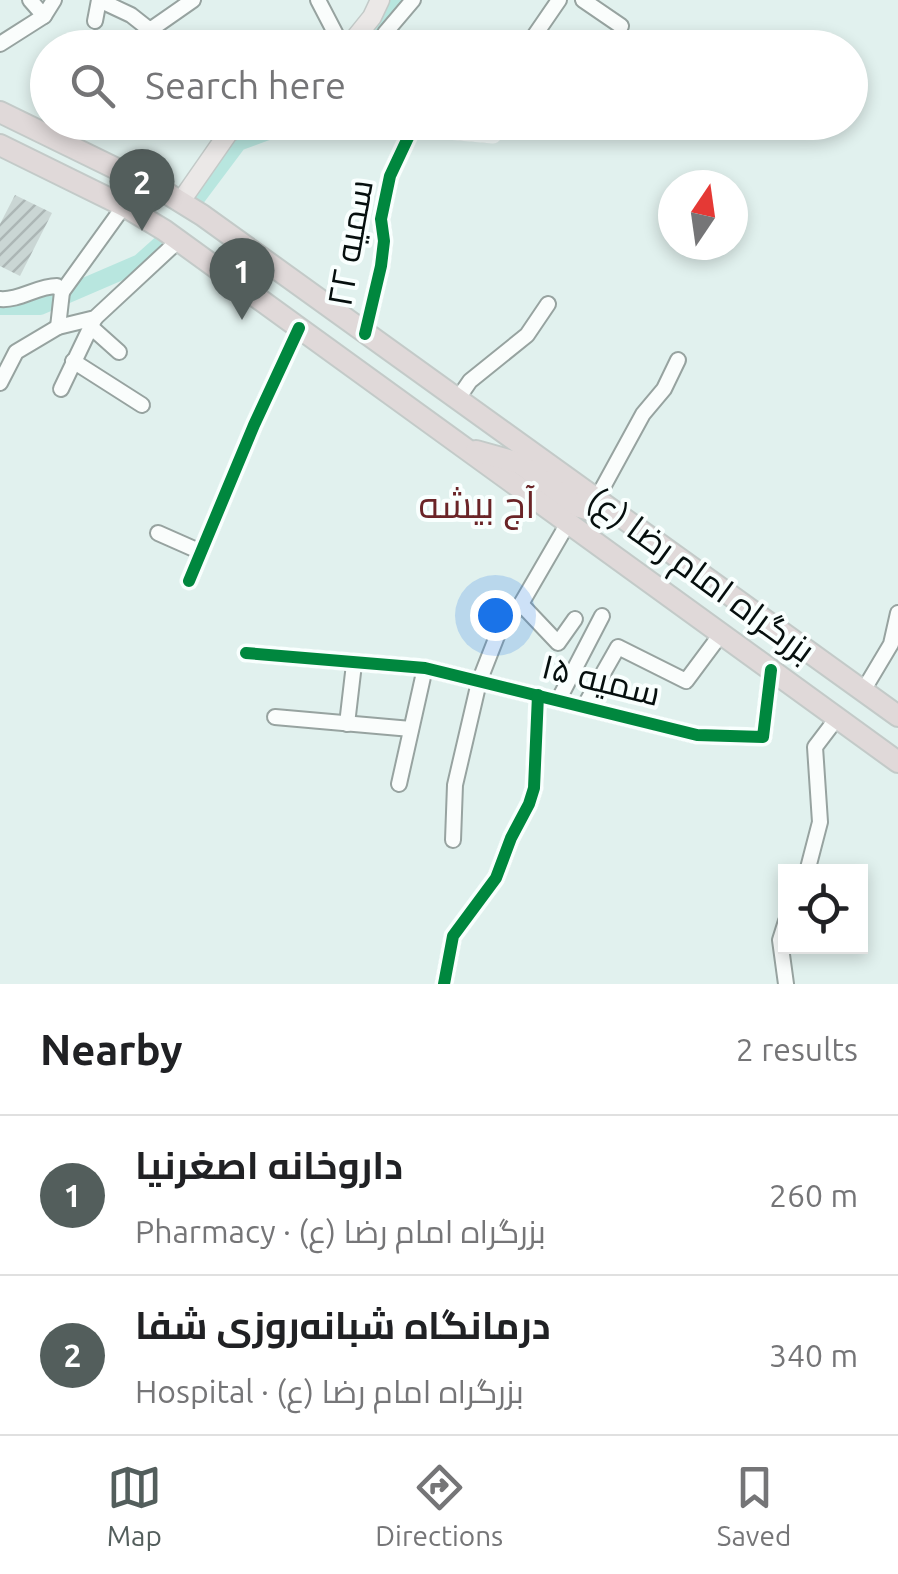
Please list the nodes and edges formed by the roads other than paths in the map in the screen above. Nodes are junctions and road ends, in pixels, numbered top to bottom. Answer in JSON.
{"nodes":[{"id":1,"x":30,"y":0,"type":"edge"},
{"id":2,"x":54,"y":0,"type":"edge"},
{"id":3,"x":99,"y":0,"type":"edge"},
{"id":4,"x":193,"y":0,"type":"edge"},
{"id":5,"x":318,"y":0,"type":"edge"},
{"id":6,"x":380,"y":0,"type":"edge"},
{"id":7,"x":413,"y":0,"type":"edge"},
{"id":8,"x":559,"y":0,"type":"edge"},
{"id":9,"x":583,"y":0,"type":"edge"},
{"id":10,"x":44,"y":16,"type":"junction"},
{"id":11,"x":95,"y":20,"type":"dead end"},
{"id":12,"x":621,"y":26,"type":"dead end"},
{"id":13,"x":150,"y":30,"type":"joint"},
{"id":14,"x":334,"y":30,"type":"edge"},
{"id":15,"x":358,"y":30,"type":"edge"},
{"id":16,"x":388,"y":30,"type":"edge"},
{"id":17,"x":538,"y":30,"type":"edge"},
{"id":18,"x":0,"y":44,"type":"edge"},
{"id":19,"x":0,"y":112,"type":"edge"},
{"id":20,"x":30,"y":127,"type":"edge"},
{"id":21,"x":57,"y":140,"type":"edge"},
{"id":22,"x":217,"y":140,"type":"edge"},
{"id":23,"x":407,"y":140,"type":"edge"},
{"id":24,"x":2,"y":150,"type":"edge"},
{"id":25,"x":181,"y":201,"type":"junction"},
{"id":26,"x":124,"y":206,"type":"junction"},
{"id":27,"x":179,"y":240,"type":"junction"},
{"id":28,"x":62,"y":295,"type":"junction"},
{"id":29,"x":0,"y":299,"type":"edge"},
{"id":30,"x":548,"y":304,"type":"dead end"},
{"id":31,"x":93,"y":323,"type":"junction"},
{"id":32,"x":58,"y":326,"type":"junction"},
{"id":33,"x":299,"y":328,"type":"junction"},
{"id":34,"x":364,"y":334,"type":"junction"},
{"id":35,"x":119,"y":352,"type":"dead end"},
{"id":36,"x":678,"y":360,"type":"dead end"},
{"id":37,"x":73,"y":361,"type":"junction"},
{"id":38,"x":0,"y":383,"type":"edge"},
{"id":39,"x":61,"y":390,"type":"dead end"},
{"id":40,"x":457,"y":400,"type":"junction"},
{"id":41,"x":142,"y":406,"type":"dead end"},
{"id":42,"x":546,"y":484,"type":"junction"},
{"id":43,"x":596,"y":500,"type":"junction"},
{"id":44,"x":624,"y":520,"type":"junction"},
{"id":45,"x":568,"y":522,"type":"junction"},
{"id":46,"x":158,"y":533,"type":"dead end"},
{"id":47,"x":201,"y":552,"type":"junction"},
{"id":48,"x":189,"y":581,"type":"dead end"},
{"id":49,"x":521,"y":604,"type":"junction"},
{"id":50,"x":898,"y":613,"type":"edge"},
{"id":51,"x":602,"y":616,"type":"dead end"},
{"id":52,"x":575,"y":619,"type":"dead end"},
{"id":53,"x":722,"y":634,"type":"junction"},
{"id":54,"x":246,"y":653,"type":"dead end"},
{"id":55,"x":354,"y":664,"type":"junction"},
{"id":56,"x":426,"y":668,"type":"junction"},
{"id":57,"x":771,"y":670,"type":"junction"},
{"id":58,"x":479,"y":682,"type":"junction"},
{"id":59,"x":863,"y":691,"type":"junction"},
{"id":60,"x":538,"y":695,"type":"junction"},
{"id":61,"x":559,"y":699,"type":"junction"},
{"id":62,"x":585,"y":705,"type":"junction"},
{"id":63,"x":898,"y":716,"type":"edge"},
{"id":64,"x":275,"y":717,"type":"dead end"},
{"id":65,"x":837,"y":718,"type":"junction"},
{"id":66,"x":347,"y":724,"type":"junction"},
{"id":67,"x":412,"y":729,"type":"junction"},
{"id":68,"x":898,"y":762,"type":"edge"},
{"id":69,"x":399,"y":784,"type":"dead end"},
{"id":70,"x":452,"y":840,"type":"dead end"},
{"id":71,"x":809,"y":864,"type":"edge"},
{"id":72,"x":782,"y":954,"type":"edge"},
{"id":73,"x":444,"y":984,"type":"edge"},
{"id":74,"x":786,"y":984,"type":"edge"}],
"edges":[{"from":1,"to":10,"type":"street"},
{"from":2,"to":10,"type":"street"},
{"from":3,"to":11,"type":"street"},
{"from":3,"to":13,"type":"street"},
{"from":4,"to":13,"type":"street"},
{"from":5,"to":14,"type":"street"},
{"from":6,"to":15,"type":"main road"},
{"from":7,"to":16,"type":"street"},
{"from":8,"to":17,"type":"street"},
{"from":9,"to":12,"type":"street"},
{"from":10,"to":18,"type":"street"},
{"from":19,"to":20,"type":"highway","name":"بزرگراه امام رضا (ع)"},
{"from":21,"to":25,"type":"highway","name":"بزرگراه امام رضا (ع)"},
{"from":22,"to":25,"type":"main road"},
{"from":23,"to":34,"type":"street","name":"سمیه ۲۲"},
{"from":24,"to":26,"type":"highway","name":"بزرگراه امام رضا (ع)"},
{"from":25,"to":34,"type":"highway","name":"بزرگراه امام رضا (ع)"},
{"from":26,"to":27,"type":"highway","name":"بزرگراه امام رضا (ع)"},
{"from":26,"to":28,"type":"street"},
{"from":27,"to":31,"type":"street"},
{"from":27,"to":33,"type":"highway","name":"بزرگراه امام رضا (ع)"},
{"from":28,"to":29,"type":"street"},
{"from":28,"to":32,"type":"street"},
{"from":30,"to":40,"type":"street"},
{"from":31,"to":32,"type":"street"},
{"from":31,"to":35,"type":"street"},
{"from":31,"to":37,"type":"street"},
{"from":32,"to":38,"type":"street"},
{"from":33,"to":42,"type":"highway","name":"بزرگراه امام رضا (ع)"},
{"from":33,"to":47,"type":"street"},
{"from":34,"to":40,"type":"highway","name":"بزرگراه امام رضا (ع)"},
{"from":36,"to":43,"type":"street"},
{"from":37,"to":39,"type":"street"},
{"from":37,"to":41,"type":"street"},
{"from":40,"to":42,"type":"highway","name":"بزرگراه امام رضا (ع)"},
{"from":42,"to":43,"type":"highway","name":"بزرگراه امام رضا (ع)"},
{"from":42,"to":44,"type":"highway"},
{"from":42,"to":45,"type":"highway","name":"بزرگراه امام رضا (ع)"},
{"from":43,"to":44,"type":"highway","name":"بزرگراه امام رضا (ع)"},
{"from":44,"to":59,"type":"highway","name":"بزرگراه امام رضا (ع)"},
{"from":45,"to":49,"type":"street","name":"سمیه ۱۵"},
{"from":45,"to":53,"type":"highway","name":"بزرگراه امام رضا (ع)"},
{"from":46,"to":47,"type":"street"},
{"from":47,"to":48,"type":"street"},
{"from":49,"to":52,"type":"street"},
{"from":49,"to":58,"type":"street","name":"سمیه ۱۵"},
{"from":50,"to":59,"type":"street"},
{"from":51,"to":61,"type":"street"},
{"from":53,"to":57,"type":"highway","name":"بزرگراه امام رضا (ع)"},
{"from":53,"to":62,"type":"street"},
{"from":54,"to":55,"type":"street","name":"سمیه ۱۵"},
{"from":55,"to":56,"type":"street","name":"سمیه ۱۵"},
{"from":55,"to":66,"type":"street"},
{"from":56,"to":58,"type":"street","name":"سمیه ۱۵"},
{"from":56,"to":67,"type":"street"},
{"from":57,"to":62,"type":"street","name":"سمیه ۱۵"},
{"from":57,"to":65,"type":"highway","name":"بزرگراه امام رضا (ع)"},
{"from":58,"to":60,"type":"street","name":"سمیه ۱۵"},
{"from":58,"to":70,"type":"street","name":"سمیه ۱۵"},
{"from":59,"to":63,"type":"highway","name":"بزرگراه امام رضا (ع)"},
{"from":60,"to":61,"type":"street","name":"سمیه ۱۵"},
{"from":60,"to":73,"type":"street"},
{"from":61,"to":62,"type":"street","name":"سمیه ۱۵"},
{"from":64,"to":66,"type":"street"},
{"from":65,"to":68,"type":"highway","name":"بزرگراه امام رضا (ع)"},
{"from":65,"to":71,"type":"street"},
{"from":66,"to":67,"type":"street"},
{"from":67,"to":69,"type":"street"},
{"from":72,"to":74,"type":"street"}]}
